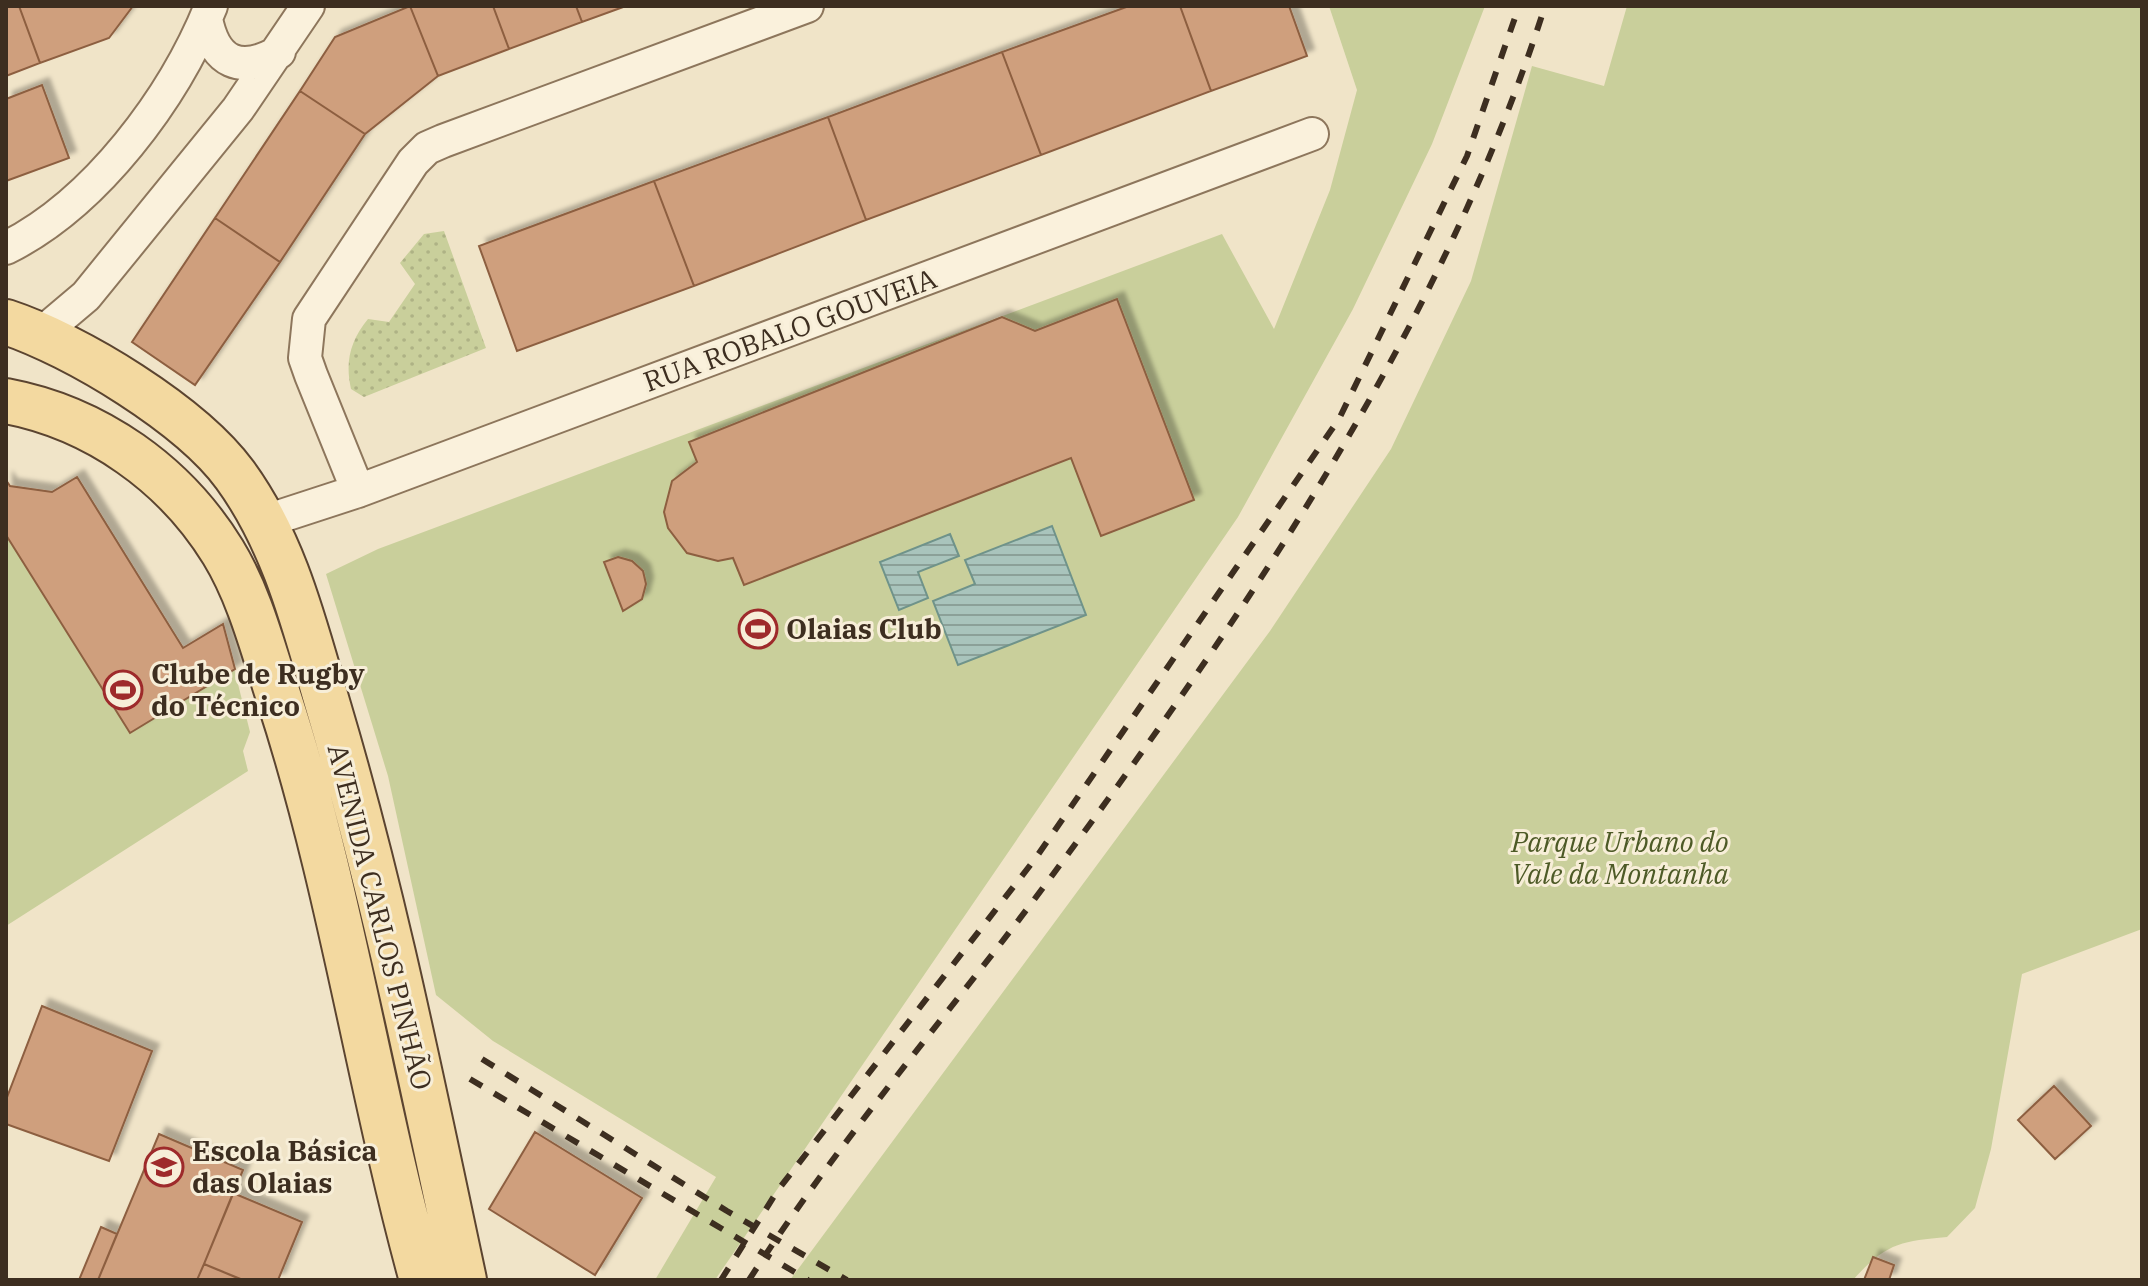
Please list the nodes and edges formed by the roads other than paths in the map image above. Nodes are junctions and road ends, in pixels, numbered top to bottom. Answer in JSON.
{"nodes":[{"id":1,"x":807,"y":6,"type":"edge"},
{"id":2,"x":208,"y":12,"type":"edge"},
{"id":3,"x":292,"y":23,"type":"edge"},
{"id":4,"x":1312,"y":134,"type":"dead end"},
{"id":5,"x":6,"y":248,"type":"edge"},
{"id":6,"x":18,"y":335,"type":"edge"},
{"id":7,"x":6,"y":401,"type":"edge"},
{"id":8,"x":358,"y":491,"type":"junction"},
{"id":9,"x":266,"y":521,"type":"junction"},
{"id":10,"x":204,"y":526,"type":"junction"},
{"id":11,"x":422,"y":1280,"type":"edge"},
{"id":12,"x":464,"y":1280,"type":"edge"}],
"edges":[{"from":1,"to":8,"type":"street"},
{"from":2,"to":3,"type":"street"},
{"from":2,"to":5,"type":"street"},
{"from":3,"to":6,"type":"street"},
{"from":4,"to":8,"type":"street","name":"RUA ROBALO GOUVEIA"},
{"from":6,"to":9,"type":"main road","name":"AVENIDA CARLOS PINHÃO"},
{"from":7,"to":10,"type":"main road","name":"AVENIDA CARLOS PINHÃO"},
{"from":8,"to":9,"type":"street","name":"RUA ROBALO GOUVEIA"},
{"from":9,"to":10,"type":"main road"},
{"from":9,"to":12,"type":"main road","name":"AVENIDA CARLOS PINHÃO"},
{"from":10,"to":11,"type":"main road","name":"AVENIDA CARLOS PINHÃO"}]}
